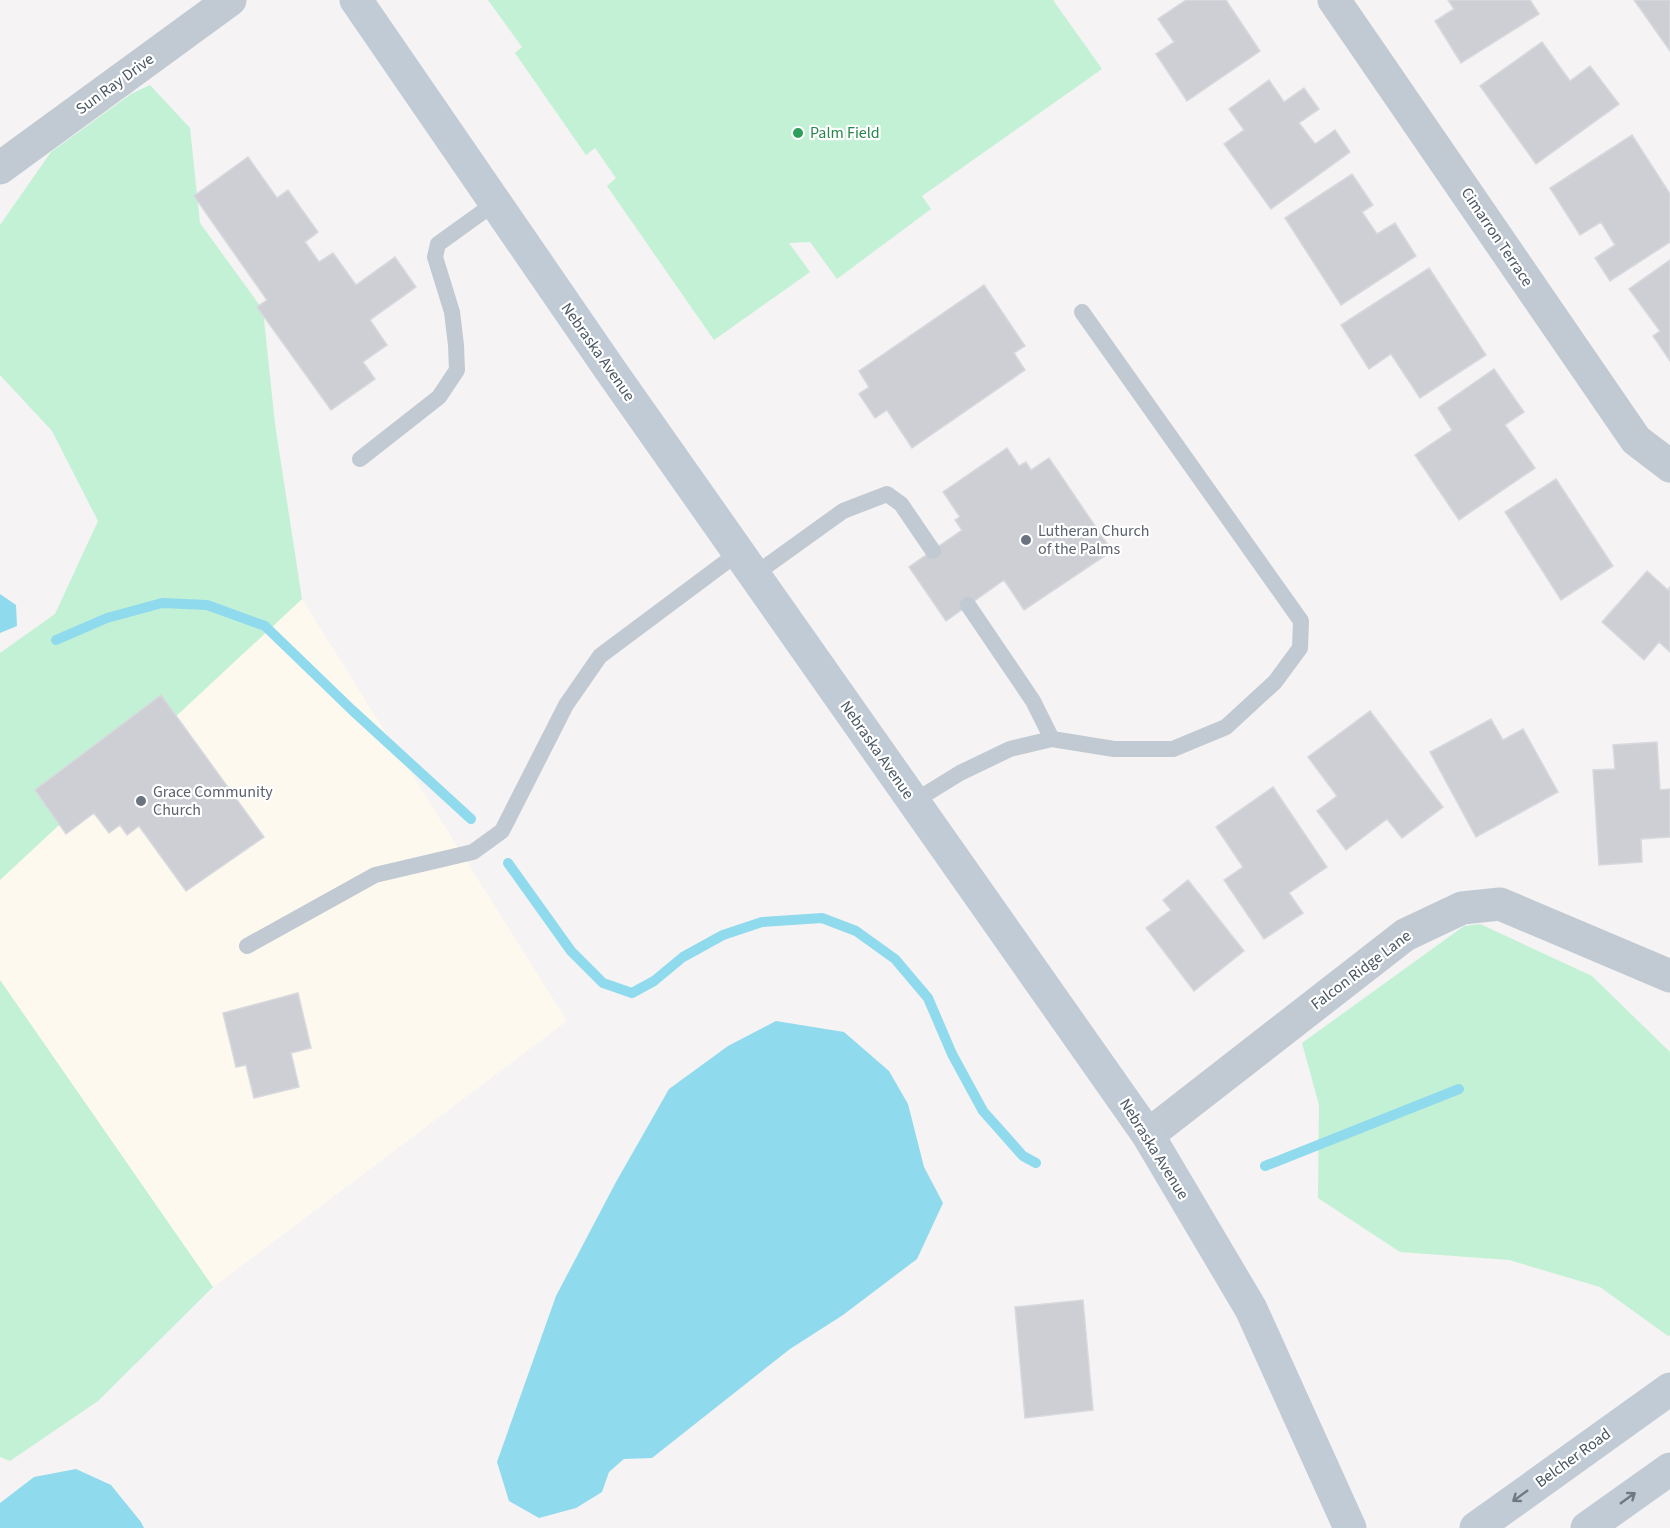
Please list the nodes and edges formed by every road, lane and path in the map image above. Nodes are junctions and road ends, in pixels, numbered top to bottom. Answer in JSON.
{"nodes":[{"id":1,"x":230,"y":0,"type":"edge"},
{"id":2,"x":356,"y":0,"type":"edge"},
{"id":3,"x":1334,"y":0,"type":"edge"},
{"id":4,"x":0,"y":168,"type":"edge"},
{"id":5,"x":495,"y":203,"type":"junction"},
{"id":6,"x":1082,"y":312,"type":"dead end"},
{"id":7,"x":360,"y":459,"type":"dead end"},
{"id":8,"x":1670,"y":466,"type":"edge"},
{"id":9,"x":933,"y":550,"type":"dead end"},
{"id":10,"x":746,"y":564,"type":"junction"},
{"id":11,"x":968,"y":605,"type":"dead end"},
{"id":12,"x":1052,"y":739,"type":"junction"},
{"id":13,"x":913,"y":802,"type":"junction"},
{"id":14,"x":247,"y":946,"type":"dead end"},
{"id":15,"x":1670,"y":976,"type":"edge"},
{"id":16,"x":1148,"y":1135,"type":"junction"},
{"id":17,"x":1670,"y":1389,"type":"edge"},
{"id":18,"x":1670,"y":1469,"type":"edge"},
{"id":19,"x":1350,"y":1528,"type":"edge"},
{"id":20,"x":1476,"y":1528,"type":"edge"},
{"id":21,"x":1587,"y":1528,"type":"edge"}],
"edges":[{"from":1,"to":4,"type":"street","name":"Sun Ray Drive"},
{"from":2,"to":5,"type":"main road","name":"Nebraska Avenue"},
{"from":3,"to":8,"type":"street","name":"Cimarron Terrace"},
{"from":5,"to":7,"type":"lane"},
{"from":5,"to":10,"type":"main road","name":"Nebraska Avenue"},
{"from":6,"to":12,"type":"lane"},
{"from":9,"to":10,"type":"lane"},
{"from":10,"to":13,"type":"main road","name":"Nebraska Avenue"},
{"from":10,"to":14,"type":"lane"},
{"from":11,"to":12,"type":"lane"},
{"from":12,"to":13,"type":"lane"},
{"from":13,"to":16,"type":"main road","name":"Nebraska Avenue"},
{"from":15,"to":16,"type":"street","name":"Falcon Ridge Lane"},
{"from":16,"to":19,"type":"main road","name":"Nebraska Avenue"},
{"from":17,"to":20,"type":"main road","name":"Belcher Road","one_way":true},
{"from":21,"to":18,"type":"main road","one_way":true}]}
